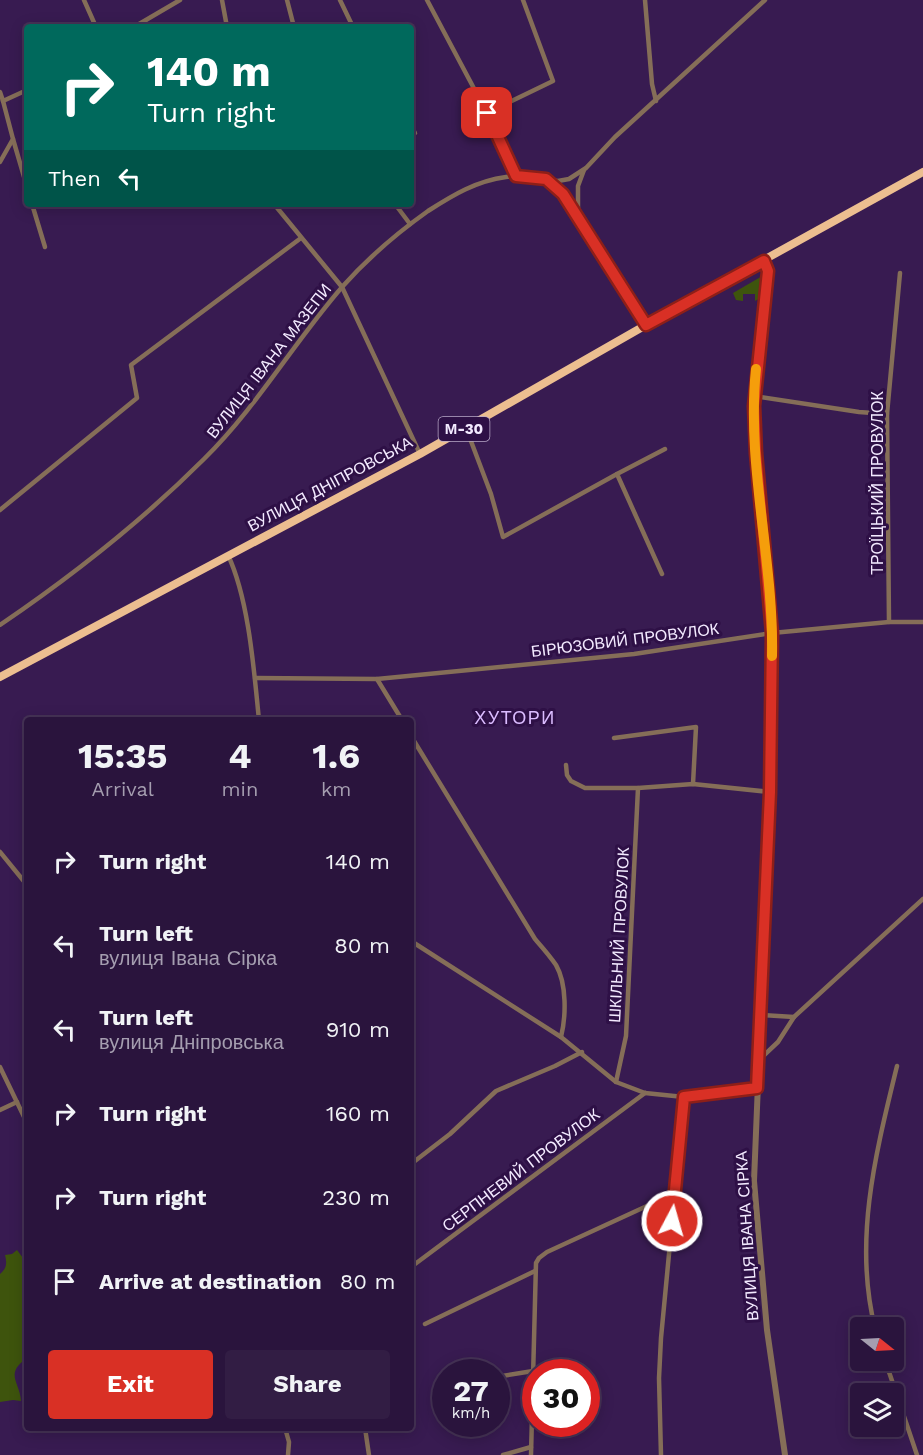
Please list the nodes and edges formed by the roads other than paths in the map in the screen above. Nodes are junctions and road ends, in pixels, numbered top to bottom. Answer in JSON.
{"nodes":[{"id":1,"x":84,"y":0,"type":"edge"},
{"id":2,"x":180,"y":0,"type":"edge"},
{"id":3,"x":222,"y":0,"type":"edge"},
{"id":4,"x":287,"y":0,"type":"edge"},
{"id":5,"x":340,"y":0,"type":"edge"},
{"id":6,"x":427,"y":0,"type":"edge"},
{"id":7,"x":523,"y":0,"type":"edge"},
{"id":8,"x":645,"y":0,"type":"edge"},
{"id":9,"x":765,"y":0,"type":"edge"},
{"id":10,"x":95,"y":24,"type":"edge"},
{"id":11,"x":139,"y":24,"type":"edge"},
{"id":12,"x":226,"y":24,"type":"edge"},
{"id":13,"x":293,"y":24,"type":"edge"},
{"id":14,"x":352,"y":24,"type":"edge"},
{"id":15,"x":24,"y":91,"type":"edge"},
{"id":16,"x":0,"y":92,"type":"edge"},
{"id":17,"x":3,"y":101,"type":"junction"},
{"id":18,"x":656,"y":102,"type":"junction"},
{"id":19,"x":487,"y":113,"type":"junction"},
{"id":20,"x":13,"y":139,"type":"junction"},
{"id":21,"x":0,"y":162,"type":"edge"},
{"id":22,"x":586,"y":168,"type":"junction"},
{"id":23,"x":923,"y":172,"type":"edge"},
{"id":24,"x":516,"y":176,"type":"junction"},
{"id":25,"x":24,"y":177,"type":"edge"},
{"id":26,"x":546,"y":179,"type":"junction"},
{"id":27,"x":33,"y":207,"type":"edge"},
{"id":28,"x":276,"y":207,"type":"edge"},
{"id":29,"x":396,"y":207,"type":"edge"},
{"id":30,"x":578,"y":216,"type":"junction"},
{"id":31,"x":410,"y":224,"type":"junction"},
{"id":32,"x":301,"y":238,"type":"junction"},
{"id":33,"x":45,"y":247,"type":"dead end"},
{"id":34,"x":764,"y":261,"type":"junction"},
{"id":35,"x":900,"y":273,"type":"dead end"},
{"id":36,"x":342,"y":287,"type":"junction"},
{"id":37,"x":646,"y":325,"type":"junction"},
{"id":38,"x":754,"y":396,"type":"junction"},
{"id":39,"x":887,"y":414,"type":"junction"},
{"id":40,"x":466,"y":428,"type":"junction"},
{"id":41,"x":665,"y":449,"type":"dead end"},
{"id":42,"x":420,"y":454,"type":"junction"},
{"id":43,"x":617,"y":474,"type":"junction"},
{"id":44,"x":0,"y":510,"type":"edge"},
{"id":45,"x":228,"y":555,"type":"junction"},
{"id":46,"x":662,"y":574,"type":"dead end"},
{"id":47,"x":889,"y":622,"type":"junction"},
{"id":48,"x":923,"y":622,"type":"edge"},
{"id":49,"x":0,"y":625,"type":"edge"},
{"id":50,"x":772,"y":633,"type":"junction"},
{"id":51,"x":0,"y":677,"type":"edge"},
{"id":52,"x":255,"y":678,"type":"junction"},
{"id":53,"x":377,"y":679,"type":"junction"},
{"id":54,"x":259,"y":717,"type":"edge"},
{"id":55,"x":400,"y":717,"type":"edge"},
{"id":56,"x":614,"y":738,"type":"dead end"},
{"id":57,"x":414,"y":741,"type":"edge"},
{"id":58,"x":566,"y":765,"type":"dead end"},
{"id":59,"x":693,"y":784,"type":"junction"},
{"id":60,"x":638,"y":788,"type":"junction"},
{"id":61,"x":770,"y":792,"type":"junction"},
{"id":62,"x":0,"y":852,"type":"edge"},
{"id":63,"x":24,"y":881,"type":"edge"},
{"id":64,"x":923,"y":899,"type":"edge"},
{"id":65,"x":414,"y":943,"type":"edge"},
{"id":66,"x":760,"y":1016,"type":"junction"},
{"id":67,"x":794,"y":1017,"type":"junction"},
{"id":68,"x":561,"y":1037,"type":"junction"},
{"id":69,"x":582,"y":1052,"type":"junction"},
{"id":70,"x":758,"y":1061,"type":"junction"},
{"id":71,"x":897,"y":1066,"type":"dead end"},
{"id":72,"x":0,"y":1067,"type":"edge"},
{"id":73,"x":616,"y":1082,"type":"junction"},
{"id":74,"x":757,"y":1088,"type":"junction"},
{"id":75,"x":645,"y":1093,"type":"junction"},
{"id":76,"x":684,"y":1097,"type":"junction"},
{"id":77,"x":17,"y":1102,"type":"junction"},
{"id":78,"x":0,"y":1110,"type":"edge"},
{"id":79,"x":24,"y":1117,"type":"edge"},
{"id":80,"x":414,"y":1162,"type":"edge"},
{"id":81,"x":675,"y":1198,"type":"junction"},
{"id":82,"x":414,"y":1265,"type":"edge"},
{"id":83,"x":535,"y":1270,"type":"junction"},
{"id":84,"x":872,"y":1317,"type":"edge"},
{"id":85,"x":425,"y":1324,"type":"dead end"},
{"id":86,"x":533,"y":1359,"type":"edge"},
{"id":87,"x":889,"y":1371,"type":"edge"},
{"id":88,"x":286,"y":1431,"type":"edge"},
{"id":89,"x":365,"y":1431,"type":"edge"},
{"id":90,"x":531,"y":1437,"type":"edge"},
{"id":91,"x":531,"y":1447,"type":"junction"},
{"id":92,"x":288,"y":1455,"type":"edge"},
{"id":93,"x":369,"y":1455,"type":"edge"},
{"id":94,"x":503,"y":1455,"type":"edge"},
{"id":95,"x":531,"y":1455,"type":"edge"},
{"id":96,"x":661,"y":1455,"type":"edge"},
{"id":97,"x":785,"y":1455,"type":"edge"},
{"id":98,"x":917,"y":1455,"type":"edge"}],
"edges":[{"from":1,"to":10,"type":"street"},
{"from":2,"to":11,"type":"street"},
{"from":3,"to":12,"type":"street"},
{"from":4,"to":13,"type":"street"},
{"from":5,"to":14,"type":"street"},
{"from":6,"to":19,"type":"street"},
{"from":7,"to":19,"type":"street"},
{"from":8,"to":18,"type":"street"},
{"from":9,"to":18,"type":"street","name":"ВУЛИЦЯ ІВАНА МАЗЕПИ"},
{"from":15,"to":17,"type":"street"},
{"from":16,"to":17,"type":"street"},
{"from":17,"to":20,"type":"street"},
{"from":18,"to":22,"type":"street","name":"ВУЛИЦЯ ІВАНА МАЗЕПИ"},
{"from":19,"to":24,"type":"street"},
{"from":20,"to":21,"type":"street"},
{"from":20,"to":25,"type":"street"},
{"from":22,"to":26,"type":"street","name":"ВУЛИЦЯ ІВАНА МАЗЕПИ"},
{"from":22,"to":30,"type":"street","name":"ВУЛИЦЯ ІВАНА МАЗЕПИ"},
{"from":23,"to":34,"type":"highway","name":"ВУЛИЦЯ ДНІПРОВСЬКА","number":"М-30"},
{"from":24,"to":26,"type":"street","name":"ВУЛИЦЯ ІВАНА МАЗЕПИ"},
{"from":24,"to":31,"type":"street","name":"ВУЛИЦЯ ІВАНА МАЗЕПИ"},
{"from":26,"to":30,"type":"street"},
{"from":27,"to":33,"type":"street"},
{"from":28,"to":32,"type":"street"},
{"from":29,"to":31,"type":"street"},
{"from":30,"to":37,"type":"street"},
{"from":31,"to":36,"type":"street","name":"ВУЛИЦЯ ІВАНА МАЗЕПИ"},
{"from":32,"to":36,"type":"street"},
{"from":32,"to":44,"type":"street"},
{"from":34,"to":37,"type":"highway","name":"ВУЛИЦЯ ДНІПРОВСЬКА","number":"М-30"},
{"from":34,"to":38,"type":"street","name":"ВУЛИЦЯ ІВАНА СІРКА"},
{"from":35,"to":39,"type":"street","name":"ТРОЇЦЬКИЙ ПРОВУЛОК"},
{"from":36,"to":42,"type":"street"},
{"from":36,"to":49,"type":"street","name":"ВУЛИЦЯ ІВАНА МАЗЕПИ"},
{"from":37,"to":40,"type":"highway","name":"ВУЛИЦЯ ДНІПРОВСЬКА","number":"М-30"},
{"from":38,"to":39,"type":"street"},
{"from":38,"to":50,"type":"street","name":"ВУЛИЦЯ ІВАНА СІРКА"},
{"from":39,"to":47,"type":"street","name":"ТРОЇЦЬКИЙ ПРОВУЛОК"},
{"from":40,"to":42,"type":"highway","name":"ВУЛИЦЯ ДНІПРОВСЬКА","number":"М-30"},
{"from":40,"to":43,"type":"street"},
{"from":41,"to":43,"type":"street"},
{"from":42,"to":45,"type":"highway","name":"ВУЛИЦЯ ДНІПРОВСЬКА","number":"М-30"},
{"from":43,"to":46,"type":"street"},
{"from":45,"to":51,"type":"highway","name":"ВУЛИЦЯ ДНІПРОВСЬКА","number":"М-30"},
{"from":45,"to":52,"type":"street"},
{"from":47,"to":48,"type":"street","name":"БІРЮЗОВИЙ ПРОВУЛОК"},
{"from":47,"to":50,"type":"street","name":"БІРЮЗОВИЙ ПРОВУЛОК"},
{"from":50,"to":53,"type":"street","name":"БІРЮЗОВИЙ ПРОВУЛОК"},
{"from":50,"to":61,"type":"street","name":"ВУЛИЦЯ ІВАНА СІРКА"},
{"from":52,"to":53,"type":"street","name":"БІРЮЗОВИЙ ПРОВУЛОК"},
{"from":52,"to":54,"type":"street"},
{"from":53,"to":55,"type":"street"},
{"from":56,"to":59,"type":"street"},
{"from":57,"to":68,"type":"street"},
{"from":58,"to":60,"type":"street"},
{"from":59,"to":60,"type":"street"},
{"from":59,"to":61,"type":"street"},
{"from":60,"to":73,"type":"street","name":"ШКІЛЬНИЙ ПРОВУЛОК"},
{"from":61,"to":66,"type":"street","name":"ВУЛИЦЯ ІВАНА СІРКА"},
{"from":62,"to":63,"type":"street"},
{"from":64,"to":67,"type":"street"},
{"from":65,"to":68,"type":"street"},
{"from":66,"to":67,"type":"street"},
{"from":66,"to":70,"type":"street","name":"ВУЛИЦЯ ІВАНА СІРКА"},
{"from":67,"to":70,"type":"street"},
{"from":68,"to":69,"type":"street"},
{"from":69,"to":73,"type":"street"},
{"from":69,"to":80,"type":"street"},
{"from":70,"to":74,"type":"street","name":"ВУЛИЦЯ ІВАНА СІРКА"},
{"from":71,"to":84,"type":"street"},
{"from":72,"to":77,"type":"street"},
{"from":73,"to":75,"type":"street"},
{"from":74,"to":76,"type":"street"},
{"from":74,"to":97,"type":"street","name":"ВУЛИЦЯ ІВАНА СІРКА"},
{"from":75,"to":76,"type":"street"},
{"from":75,"to":82,"type":"street","name":"СЕРПНЕВИЙ ПРОВУЛОК"},
{"from":76,"to":81,"type":"street"},
{"from":77,"to":78,"type":"street"},
{"from":77,"to":79,"type":"street"},
{"from":81,"to":83,"type":"street"},
{"from":81,"to":96,"type":"street"},
{"from":83,"to":85,"type":"street"},
{"from":83,"to":86,"type":"street"},
{"from":87,"to":98,"type":"street"},
{"from":88,"to":92,"type":"street"},
{"from":89,"to":93,"type":"street"},
{"from":90,"to":91,"type":"street"},
{"from":91,"to":94,"type":"street"},
{"from":91,"to":95,"type":"street"}]}
